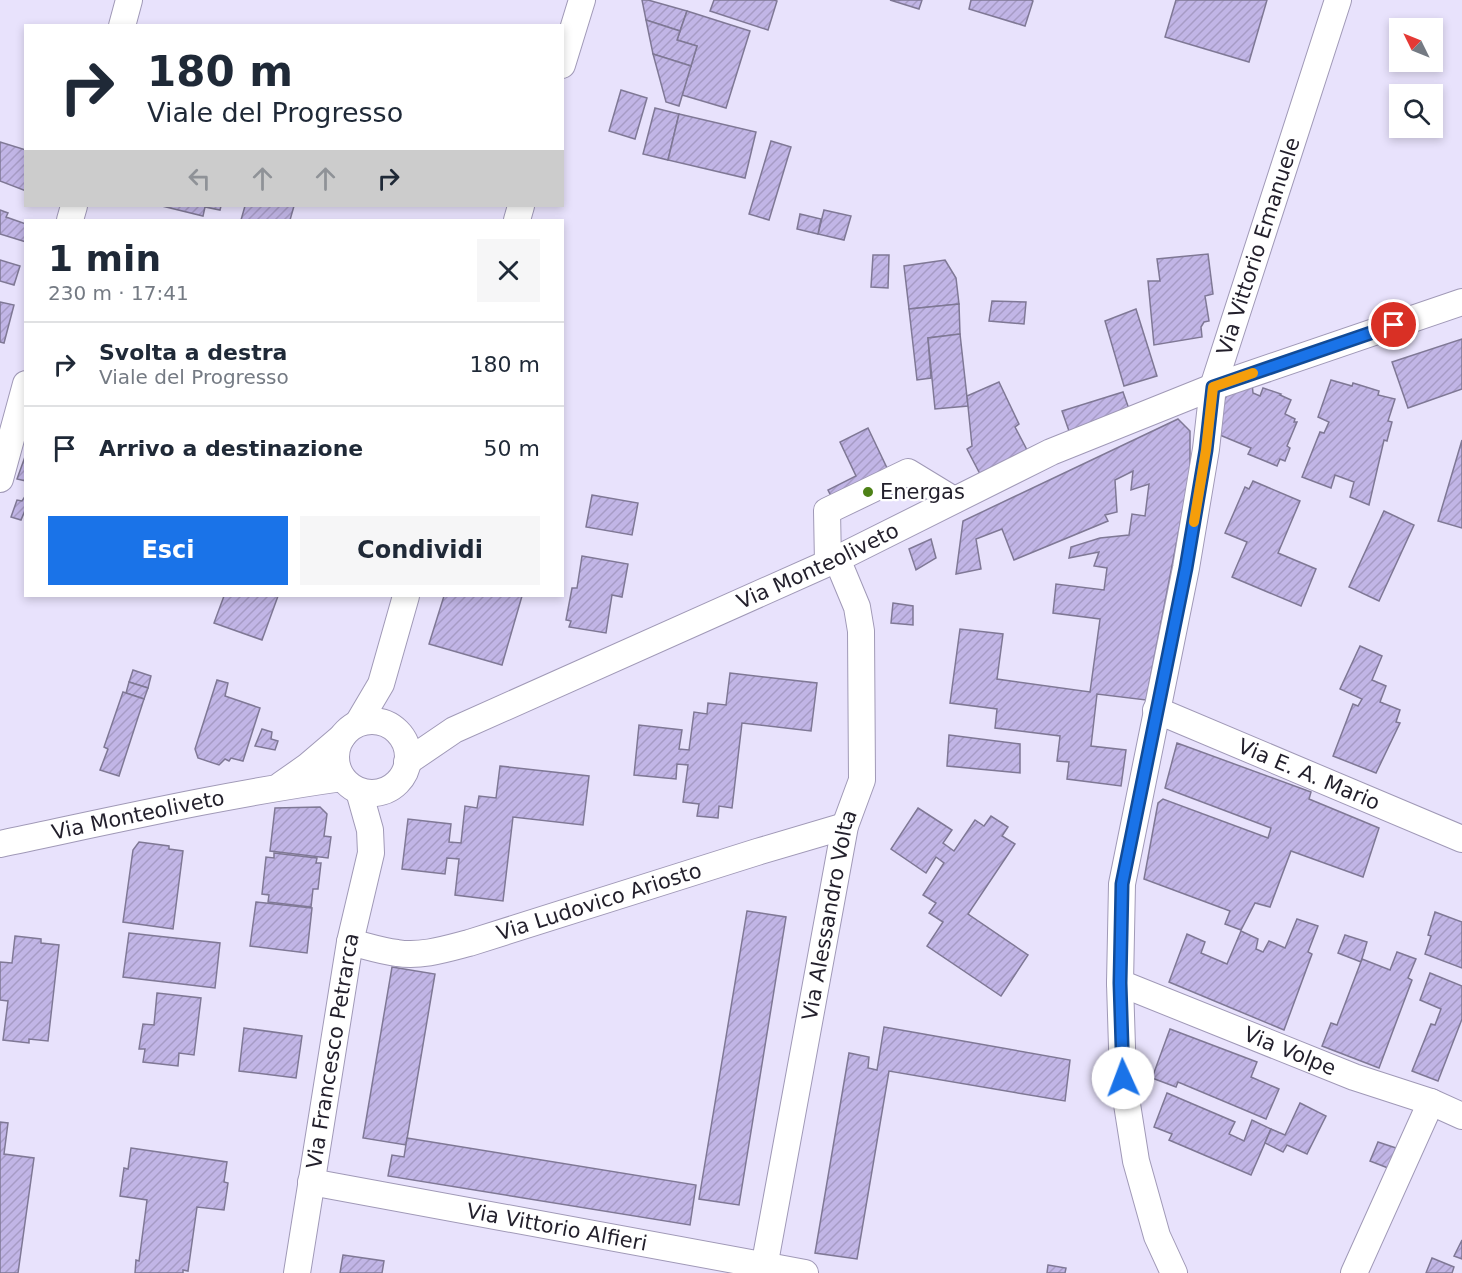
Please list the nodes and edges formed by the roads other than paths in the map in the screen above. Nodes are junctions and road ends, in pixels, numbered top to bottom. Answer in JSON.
{"nodes":[{"id":1,"x":129,"y":0,"type":"edge"},
{"id":2,"x":582,"y":0,"type":"edge"},
{"id":3,"x":1338,"y":0,"type":"edge"},
{"id":4,"x":123,"y":24,"type":"edge"},
{"id":5,"x":564,"y":58,"type":"edge"},
{"id":6,"x":1462,"y":302,"type":"edge"},
{"id":7,"x":1213,"y":387,"type":"junction"},
{"id":8,"x":24,"y":391,"type":"edge"},
{"id":9,"x":0,"y":478,"type":"edge"},
{"id":10,"x":954,"y":500,"type":"junction"},
{"id":11,"x":832,"y":561,"type":"junction"},
{"id":12,"x":406,"y":597,"type":"edge"},
{"id":13,"x":381,"y":684,"type":"junction"},
{"id":14,"x":1156,"y":710,"type":"junction"},
{"id":15,"x":350,"y":730,"type":"junction"},
{"id":16,"x":400,"y":742,"type":"junction"},
{"id":17,"x":351,"y":784,"type":"junction"},
{"id":18,"x":277,"y":787,"type":"junction"},
{"id":19,"x":384,"y":791,"type":"junction"},
{"id":20,"x":845,"y":826,"type":"junction"},
{"id":21,"x":370,"y":830,"type":"junction"},
{"id":22,"x":1462,"y":839,"type":"edge"},
{"id":23,"x":0,"y":844,"type":"edge"},
{"id":24,"x":350,"y":942,"type":"junction"},
{"id":25,"x":1120,"y":983,"type":"junction"},
{"id":26,"x":1431,"y":1102,"type":"junction"},
{"id":27,"x":1462,"y":1116,"type":"edge"},
{"id":28,"x":311,"y":1182,"type":"junction"},
{"id":29,"x":764,"y":1270,"type":"edge"},
{"id":30,"x":297,"y":1273,"type":"edge"},
{"id":31,"x":805,"y":1273,"type":"edge"},
{"id":32,"x":1174,"y":1273,"type":"edge"},
{"id":33,"x":1354,"y":1273,"type":"edge"}],
"edges":[{"from":1,"to":4,"type":"street"},
{"from":2,"to":5,"type":"street"},
{"from":3,"to":7,"type":"street","name":"Via Vittorio Emanuele"},
{"from":6,"to":7,"type":"street","name":"Via Monteoliveto"},
{"from":7,"to":10,"type":"street","name":"Via Monteoliveto"},
{"from":7,"to":14,"type":"street","name":"Via Vittorio Emanuele"},
{"from":8,"to":9,"type":"street"},
{"from":10,"to":11,"type":"street","name":"Via Monteoliveto"},
{"from":10,"to":11,"type":"street"},
{"from":11,"to":16,"type":"street","name":"Via Monteoliveto"},
{"from":11,"to":20,"type":"street","name":"Via Alessandro Volta"},
{"from":12,"to":13,"type":"street"},
{"from":13,"to":15,"type":"street"},
{"from":13,"to":16,"type":"street"},
{"from":14,"to":22,"type":"street","name":"Via E. A. Mario"},
{"from":14,"to":25,"type":"street","name":"Via Vittorio Emanuele"},
{"from":15,"to":16,"type":"street"},
{"from":15,"to":17,"type":"street"},
{"from":15,"to":18,"type":"street","name":"Via Monteoliveto"},
{"from":16,"to":19,"type":"street"},
{"from":17,"to":18,"type":"street","name":"Via Monteoliveto"},
{"from":17,"to":19,"type":"street"},
{"from":17,"to":21,"type":"street","name":"Via Francesco Petrarca"},
{"from":18,"to":23,"type":"street","name":"Via Monteoliveto"},
{"from":19,"to":21,"type":"street","name":"Via Francesco Petrarca"},
{"from":20,"to":24,"type":"street","name":"Via Ludovico Ariosto"},
{"from":20,"to":29,"type":"street","name":"Via Alessandro Volta"},
{"from":21,"to":24,"type":"street","name":"Via Francesco Petrarca"},
{"from":24,"to":28,"type":"street","name":"Via Francesco Petrarca"},
{"from":25,"to":26,"type":"street","name":"Via Volpe"},
{"from":25,"to":32,"type":"street","name":"Via Vittorio Emanuele"},
{"from":26,"to":27,"type":"street","name":"Via Volpe"},
{"from":26,"to":33,"type":"street"},
{"from":28,"to":29,"type":"street","name":"Via Vittorio Alfieri"},
{"from":28,"to":30,"type":"street","name":"Via Francesco Petrarca"},
{"from":29,"to":31,"type":"street","name":"Via Vittorio Alfieri"}]}
